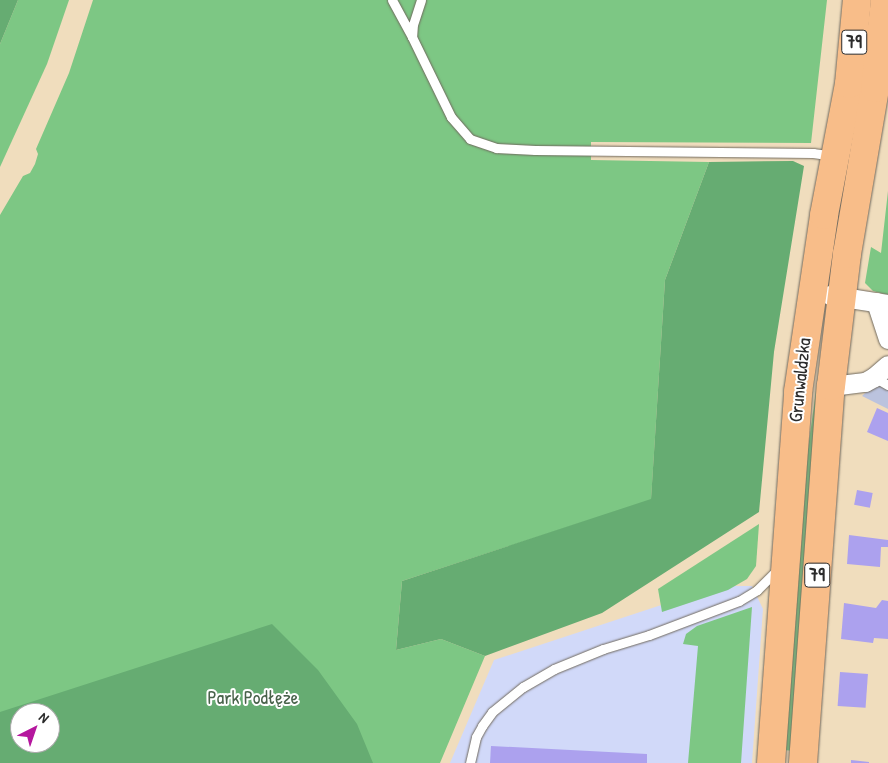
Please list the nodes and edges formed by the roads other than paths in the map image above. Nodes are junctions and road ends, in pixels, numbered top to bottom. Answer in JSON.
{"nodes":[{"id":1,"x":392,"y":0,"type":"edge"},
{"id":2,"x":422,"y":0,"type":"edge"},
{"id":3,"x":857,"y":0,"type":"edge"},
{"id":4,"x":885,"y":0,"type":"edge"},
{"id":5,"x":412,"y":37,"type":"junction"},
{"id":6,"x":834,"y":156,"type":"junction"},
{"id":7,"x":811,"y":292,"type":"junction"},
{"id":8,"x":841,"y":297,"type":"junction"},
{"id":9,"x":882,"y":303,"type":"edge"},
{"id":10,"x":888,"y":339,"type":"edge"},
{"id":11,"x":883,"y":376,"type":"edge"},
{"id":12,"x":831,"y":386,"type":"junction"},
{"id":13,"x":785,"y":560,"type":"junction"},
{"id":14,"x":470,"y":763,"type":"edge"},
{"id":15,"x":771,"y":763,"type":"edge"},
{"id":16,"x":803,"y":763,"type":"edge"}],
"edges":[{"from":1,"to":5,"type":"lane"},
{"from":2,"to":5,"type":"lane"},
{"from":3,"to":6,"type":"main road","name":"Grunwaldzka","number":"79"},
{"from":4,"to":8,"type":"main road","name":"Grunwaldzka","number":"79"},
{"from":5,"to":6,"type":"lane"},
{"from":6,"to":7,"type":"main road","name":"Grunwaldzka","number":"79"},
{"from":7,"to":8,"type":"street"},
{"from":7,"to":13,"type":"main road","name":"Grunwaldzka","number":"79"},
{"from":8,"to":9,"type":"street"},
{"from":8,"to":12,"type":"main road","name":"Grunwaldzka","number":"79"},
{"from":9,"to":10,"type":"street"},
{"from":11,"to":12,"type":"street"},
{"from":12,"to":16,"type":"main road","name":"Grunwaldzka","number":"79"},
{"from":13,"to":14,"type":"lane"},
{"from":13,"to":15,"type":"main road","name":"Grunwaldzka","number":"79"}]}
